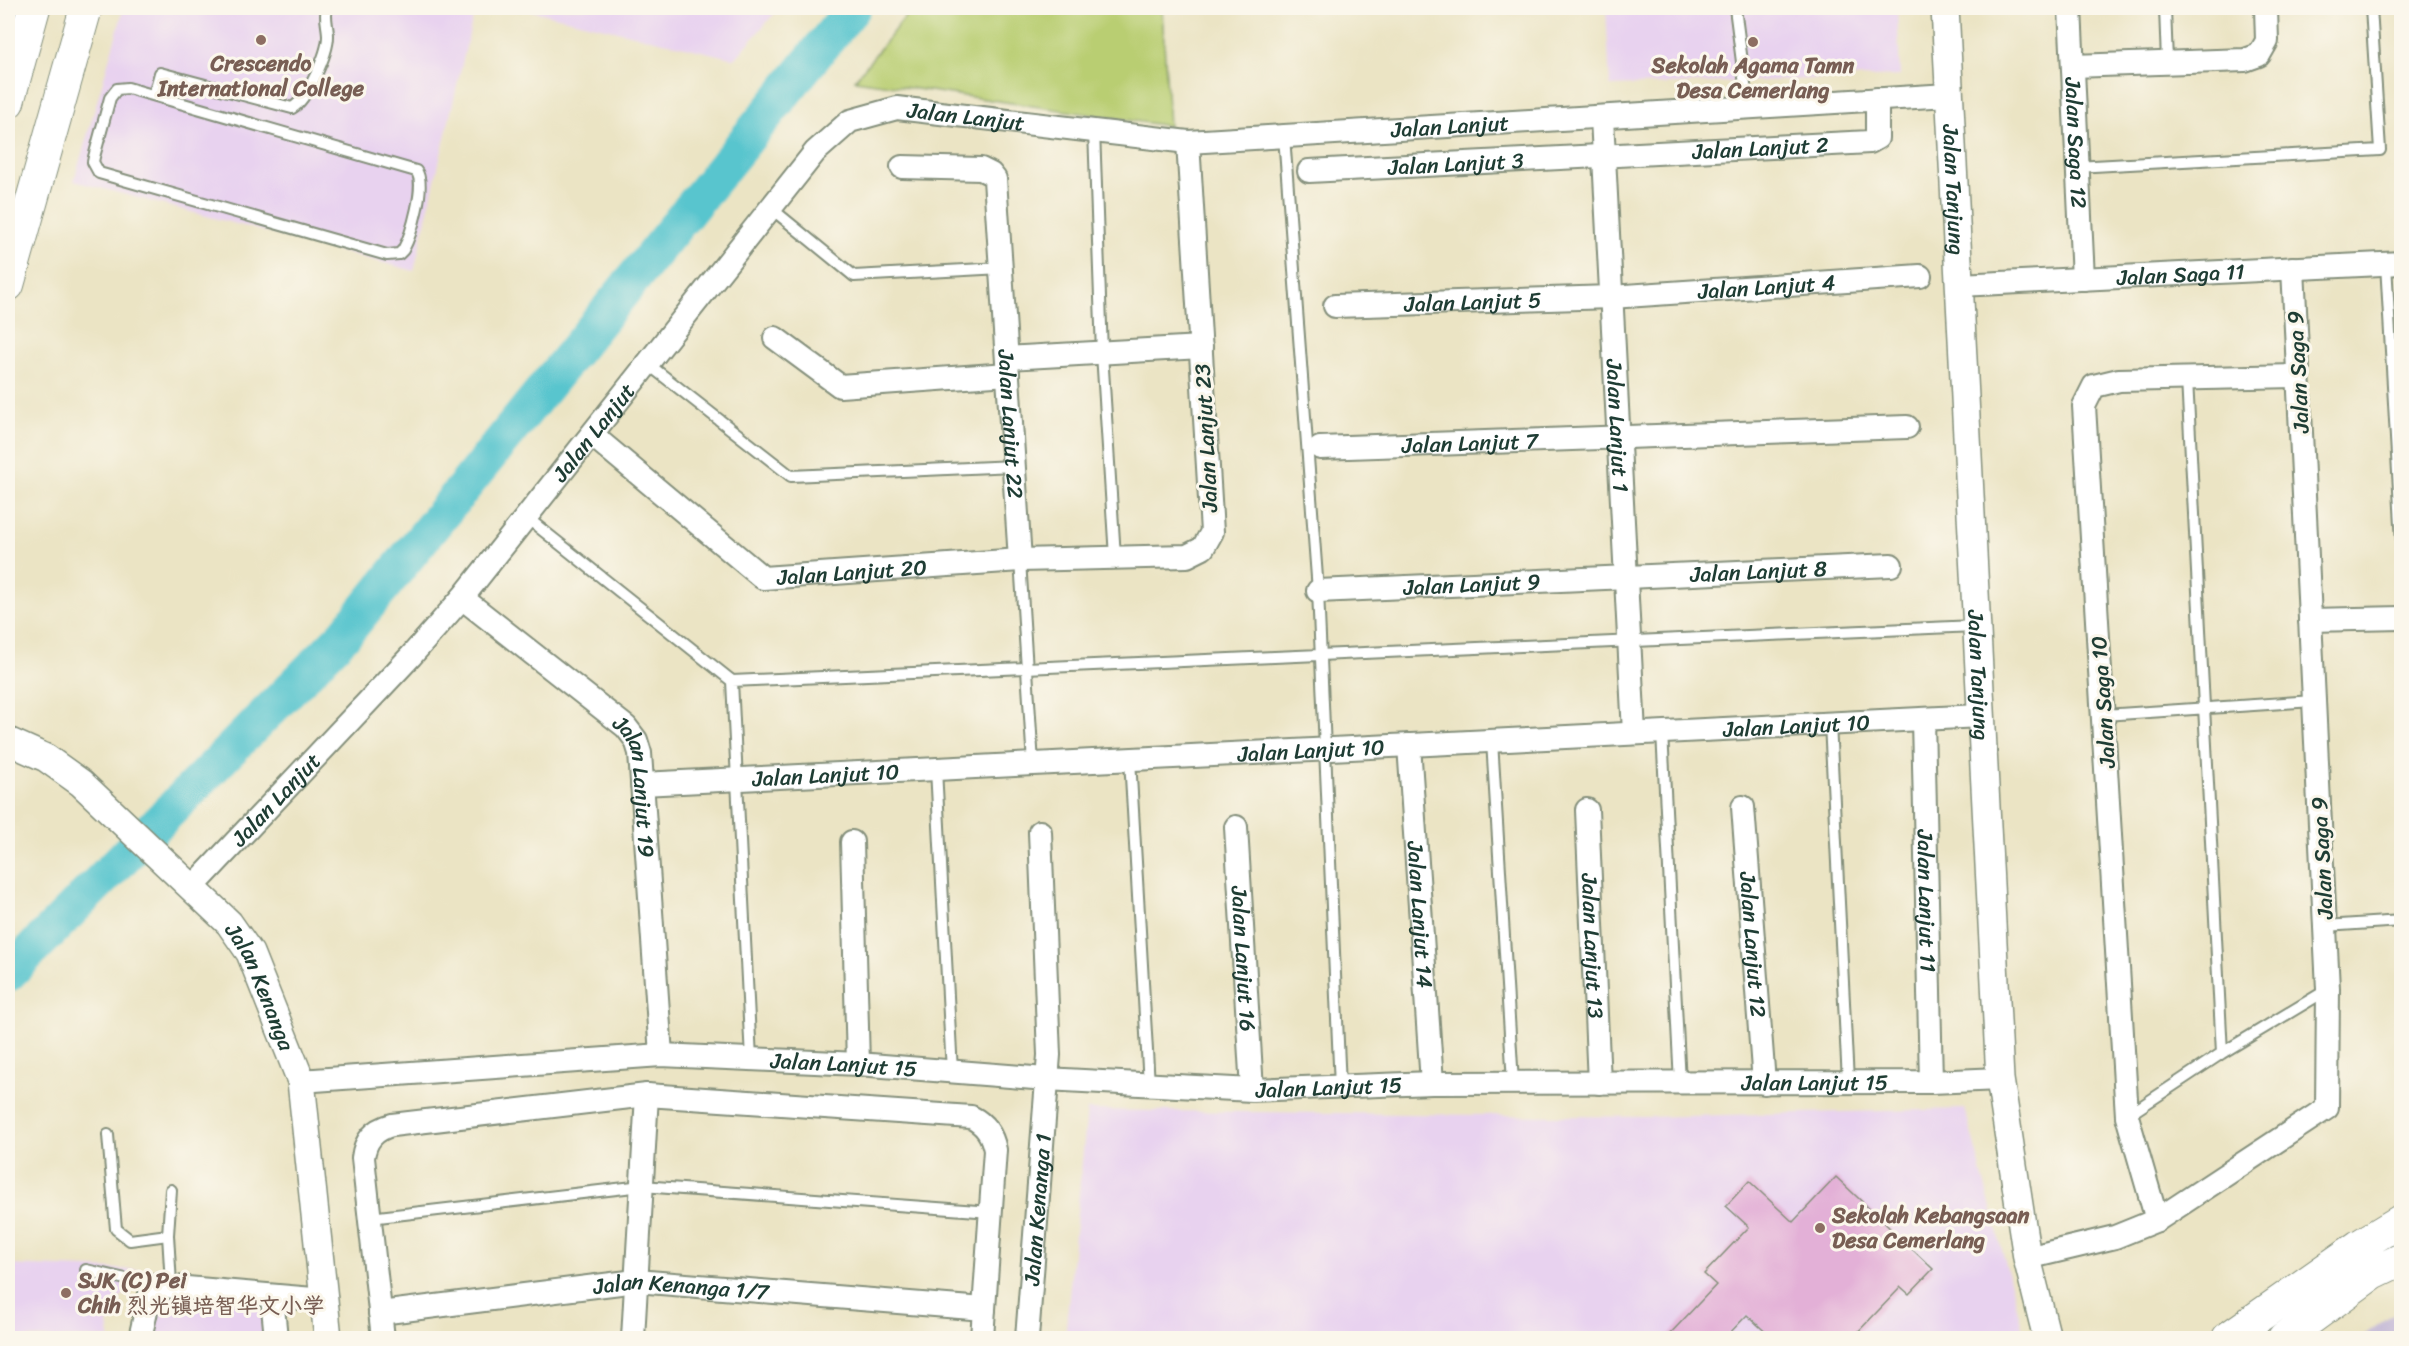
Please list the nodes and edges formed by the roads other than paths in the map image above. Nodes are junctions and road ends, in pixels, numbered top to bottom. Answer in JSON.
{"nodes":[{"id":1,"x":34,"y":8,"type":"edge"},
{"id":2,"x":86,"y":8,"type":"edge"},
{"id":3,"x":327,"y":8,"type":"edge"},
{"id":4,"x":1735,"y":8,"type":"edge"},
{"id":5,"x":1945,"y":8,"type":"edge"},
{"id":6,"x":2070,"y":8,"type":"edge"},
{"id":7,"x":2165,"y":8,"type":"edge"},
{"id":8,"x":2266,"y":8,"type":"edge"},
{"id":9,"x":2371,"y":8,"type":"edge"},
{"id":10,"x":2167,"y":62,"type":"junction"},
{"id":11,"x":2073,"y":66,"type":"junction"},
{"id":12,"x":1948,"y":94,"type":"junction"},
{"id":13,"x":154,"y":95,"type":"junction"},
{"id":14,"x":1877,"y":99,"type":"junction"},
{"id":15,"x":8,"y":102,"type":"edge"},
{"id":16,"x":1748,"y":108,"type":"junction"},
{"id":17,"x":1602,"y":118,"type":"junction"},
{"id":18,"x":1094,"y":130,"type":"junction"},
{"id":19,"x":1284,"y":136,"type":"junction"},
{"id":20,"x":1188,"y":142,"type":"junction"},
{"id":21,"x":1603,"y":154,"type":"junction"},
{"id":22,"x":902,"y":167,"type":"dead end"},
{"id":23,"x":2076,"y":167,"type":"junction"},
{"id":24,"x":1309,"y":171,"type":"dead end"},
{"id":25,"x":772,"y":209,"type":"junction"},
{"id":26,"x":2394,"y":263,"type":"edge"},
{"id":27,"x":1002,"y":268,"type":"junction"},
{"id":28,"x":2293,"y":268,"type":"junction"},
{"id":29,"x":1920,"y":276,"type":"dead end"},
{"id":30,"x":2083,"y":279,"type":"junction"},
{"id":31,"x":8,"y":285,"type":"edge"},
{"id":32,"x":1959,"y":285,"type":"junction"},
{"id":33,"x":1611,"y":297,"type":"junction"},
{"id":34,"x":1335,"y":306,"type":"dead end"},
{"id":35,"x":775,"y":338,"type":"dead end"},
{"id":36,"x":1201,"y":348,"type":"junction"},
{"id":37,"x":1102,"y":353,"type":"junction"},
{"id":38,"x":648,"y":364,"type":"junction"},
{"id":39,"x":1008,"y":366,"type":"junction"},
{"id":40,"x":2298,"y":376,"type":"junction"},
{"id":41,"x":2187,"y":379,"type":"junction"},
{"id":42,"x":1907,"y":427,"type":"dead end"},
{"id":43,"x":592,"y":435,"type":"junction"},
{"id":44,"x":1618,"y":437,"type":"junction"},
{"id":45,"x":1320,"y":448,"type":"dead end"},
{"id":46,"x":1014,"y":465,"type":"junction"},
{"id":47,"x":2400,"y":504,"type":"edge"},
{"id":48,"x":526,"y":517,"type":"junction"},
{"id":49,"x":2402,"y":542,"type":"edge"},
{"id":50,"x":1115,"y":557,"type":"junction"},
{"id":51,"x":1020,"y":560,"type":"junction"},
{"id":52,"x":1891,"y":565,"type":"dead end"},
{"id":53,"x":1626,"y":577,"type":"junction"},
{"id":54,"x":1318,"y":591,"type":"junction"},
{"id":55,"x":462,"y":598,"type":"junction"},
{"id":56,"x":2402,"y":618,"type":"edge"},
{"id":57,"x":2310,"y":620,"type":"junction"},
{"id":58,"x":1975,"y":626,"type":"junction"},
{"id":59,"x":1629,"y":641,"type":"junction"},
{"id":60,"x":1320,"y":655,"type":"junction"},
{"id":61,"x":1027,"y":668,"type":"junction"},
{"id":62,"x":732,"y":681,"type":"junction"},
{"id":63,"x":2314,"y":701,"type":"junction"},
{"id":64,"x":2206,"y":709,"type":"junction"},
{"id":65,"x":1980,"y":716,"type":"junction"},
{"id":66,"x":2104,"y":716,"type":"junction"},
{"id":67,"x":1923,"y":719,"type":"junction"},
{"id":68,"x":1830,"y":723,"type":"junction"},
{"id":69,"x":1662,"y":732,"type":"junction"},
{"id":70,"x":1634,"y":734,"type":"junction"},
{"id":71,"x":8,"y":741,"type":"edge"},
{"id":72,"x":1492,"y":741,"type":"junction"},
{"id":73,"x":1408,"y":745,"type":"junction"},
{"id":74,"x":1324,"y":749,"type":"junction"},
{"id":75,"x":1130,"y":759,"type":"junction"},
{"id":76,"x":1033,"y":764,"type":"junction"},
{"id":77,"x":936,"y":769,"type":"junction"},
{"id":78,"x":738,"y":779,"type":"junction"},
{"id":79,"x":642,"y":784,"type":"junction"},
{"id":80,"x":1743,"y":807,"type":"dead end"},
{"id":81,"x":1587,"y":810,"type":"dead end"},
{"id":82,"x":1236,"y":827,"type":"dead end"},
{"id":83,"x":1040,"y":832,"type":"dead end"},
{"id":84,"x":852,"y":842,"type":"dead end"},
{"id":85,"x":192,"y":888,"type":"junction"},
{"id":86,"x":2402,"y":921,"type":"edge"},
{"id":87,"x":2325,"y":926,"type":"junction"},
{"id":88,"x":2328,"y":989,"type":"junction"},
{"id":89,"x":2222,"y":1053,"type":"junction"},
{"id":90,"x":661,"y":1054,"type":"junction"},
{"id":91,"x":750,"y":1059,"type":"junction"},
{"id":92,"x":858,"y":1064,"type":"junction"},
{"id":93,"x":952,"y":1072,"type":"junction"},
{"id":94,"x":1046,"y":1079,"type":"junction"},
{"id":95,"x":2000,"y":1079,"type":"junction"},
{"id":96,"x":301,"y":1081,"type":"junction"},
{"id":97,"x":1848,"y":1082,"type":"junction"},
{"id":98,"x":1931,"y":1082,"type":"junction"},
{"id":99,"x":1432,"y":1083,"type":"junction"},
{"id":100,"x":1513,"y":1083,"type":"junction"},
{"id":101,"x":1599,"y":1083,"type":"junction"},
{"id":102,"x":1680,"y":1083,"type":"junction"},
{"id":103,"x":1764,"y":1083,"type":"junction"},
{"id":104,"x":1149,"y":1086,"type":"junction"},
{"id":105,"x":1340,"y":1087,"type":"junction"},
{"id":106,"x":1252,"y":1090,"type":"junction"},
{"id":107,"x":647,"y":1095,"type":"junction"},
{"id":108,"x":2127,"y":1116,"type":"junction"},
{"id":109,"x":108,"y":1134,"type":"dead end"},
{"id":110,"x":642,"y":1186,"type":"junction"},
{"id":111,"x":171,"y":1190,"type":"dead end"},
{"id":112,"x":990,"y":1212,"type":"junction"},
{"id":113,"x":370,"y":1218,"type":"junction"},
{"id":114,"x":2157,"y":1220,"type":"junction"},
{"id":115,"x":2402,"y":1220,"type":"edge"},
{"id":116,"x":168,"y":1234,"type":"junction"},
{"id":117,"x":2027,"y":1258,"type":"junction"},
{"id":118,"x":2402,"y":1259,"type":"edge"},
{"id":119,"x":86,"y":1270,"type":"dead end"},
{"id":120,"x":636,"y":1281,"type":"junction"},
{"id":121,"x":161,"y":1285,"type":"junction"},
{"id":122,"x":272,"y":1297,"type":"junction"},
{"id":123,"x":325,"y":1299,"type":"junction"},
{"id":124,"x":984,"y":1309,"type":"junction"},
{"id":125,"x":380,"y":1313,"type":"junction"},
{"id":126,"x":140,"y":1338,"type":"edge"},
{"id":127,"x":276,"y":1338,"type":"edge"},
{"id":128,"x":328,"y":1338,"type":"edge"},
{"id":129,"x":383,"y":1338,"type":"edge"},
{"id":130,"x":633,"y":1338,"type":"edge"},
{"id":131,"x":982,"y":1338,"type":"edge"},
{"id":132,"x":1027,"y":1338,"type":"edge"},
{"id":133,"x":2047,"y":1338,"type":"edge"},
{"id":134,"x":2228,"y":1338,"type":"edge"},
{"id":135,"x":2284,"y":1338,"type":"edge"}],
"edges":[{"from":1,"to":15,"type":"main road"},
{"from":2,"to":31,"type":"main road"},
{"from":3,"to":13,"type":"lane"},
{"from":4,"to":16,"type":"lane"},
{"from":5,"to":12,"type":"street","name":"Jalan Tanjung"},
{"from":6,"to":11,"type":"street","name":"Jalan Saga 12"},
{"from":7,"to":10,"type":"lane"},
{"from":8,"to":10,"type":"street"},
{"from":9,"to":23,"type":"lane"},
{"from":10,"to":11,"type":"street"},
{"from":11,"to":23,"type":"street","name":"Jalan Saga 12"},
{"from":12,"to":14,"type":"street","name":"Jalan Lanjut"},
{"from":12,"to":32,"type":"street","name":"Jalan Tanjung"},
{"from":13,"to":13,"type":"lane"},
{"from":14,"to":16,"type":"street","name":"Jalan Lanjut"},
{"from":14,"to":21,"type":"street","name":"Jalan Lanjut 2"},
{"from":16,"to":17,"type":"street","name":"Jalan Lanjut"},
{"from":17,"to":19,"type":"street","name":"Jalan Lanjut"},
{"from":17,"to":21,"type":"street","name":"Jalan Lanjut 1"},
{"from":18,"to":20,"type":"street","name":"Jalan Lanjut"},
{"from":18,"to":25,"type":"street","name":"Jalan Lanjut"},
{"from":18,"to":37,"type":"lane"},
{"from":19,"to":20,"type":"street","name":"Jalan Lanjut"},
{"from":19,"to":54,"type":"lane"},
{"from":20,"to":36,"type":"street","name":"Jalan Lanjut 23"},
{"from":21,"to":24,"type":"street","name":"Jalan Lanjut 3"},
{"from":21,"to":33,"type":"street","name":"Jalan Lanjut 1"},
{"from":22,"to":27,"type":"street","name":"Jalan Lanjut 22"},
{"from":23,"to":30,"type":"street","name":"Jalan Saga 12"},
{"from":25,"to":27,"type":"lane"},
{"from":25,"to":38,"type":"street","name":"Jalan Lanjut"},
{"from":26,"to":28,"type":"street","name":"Jalan Saga 11"},
{"from":26,"to":47,"type":"lane"},
{"from":27,"to":39,"type":"street","name":"Jalan Lanjut 22"},
{"from":28,"to":30,"type":"street","name":"Jalan Saga 11"},
{"from":28,"to":40,"type":"street","name":"Jalan Saga 9"},
{"from":29,"to":33,"type":"street","name":"Jalan Lanjut 4"},
{"from":30,"to":32,"type":"street","name":"Jalan Saga 11"},
{"from":32,"to":58,"type":"street","name":"Jalan Tanjung"},
{"from":33,"to":34,"type":"street","name":"Jalan Lanjut 5"},
{"from":33,"to":44,"type":"street","name":"Jalan Lanjut 1"},
{"from":35,"to":39,"type":"street"},
{"from":36,"to":37,"type":"street"},
{"from":36,"to":50,"type":"street","name":"Jalan Lanjut 23"},
{"from":37,"to":39,"type":"street"},
{"from":37,"to":50,"type":"lane"},
{"from":38,"to":43,"type":"street","name":"Jalan Lanjut"},
{"from":38,"to":46,"type":"lane"},
{"from":39,"to":46,"type":"street","name":"Jalan Lanjut 22"},
{"from":40,"to":41,"type":"street","name":"Jalan Saga 10"},
{"from":40,"to":57,"type":"street","name":"Jalan Saga 9"},
{"from":41,"to":64,"type":"lane"},
{"from":41,"to":66,"type":"street","name":"Jalan Saga 10"},
{"from":42,"to":44,"type":"street"},
{"from":43,"to":48,"type":"street","name":"Jalan Lanjut"},
{"from":43,"to":51,"type":"street","name":"Jalan Lanjut 20"},
{"from":44,"to":45,"type":"street","name":"Jalan Lanjut 7"},
{"from":44,"to":53,"type":"street","name":"Jalan Lanjut 1"},
{"from":46,"to":51,"type":"street","name":"Jalan Lanjut 22"},
{"from":47,"to":49,"type":"lane"},
{"from":48,"to":55,"type":"street","name":"Jalan Lanjut"},
{"from":48,"to":62,"type":"lane"},
{"from":50,"to":51,"type":"street","name":"Jalan Lanjut 23"},
{"from":51,"to":61,"type":"lane","name":"Jalan Lanjut 22"},
{"from":52,"to":53,"type":"street","name":"Jalan Lanjut 8"},
{"from":53,"to":54,"type":"street","name":"Jalan Lanjut 9"},
{"from":53,"to":59,"type":"street","name":"Jalan Lanjut 1"},
{"from":54,"to":60,"type":"lane"},
{"from":55,"to":79,"type":"street","name":"Jalan Lanjut 19"},
{"from":55,"to":85,"type":"street","name":"Jalan Lanjut"},
{"from":56,"to":57,"type":"street"},
{"from":57,"to":63,"type":"street","name":"Jalan Saga 9"},
{"from":58,"to":59,"type":"lane"},
{"from":58,"to":65,"type":"street","name":"Jalan Tanjung"},
{"from":59,"to":60,"type":"lane"},
{"from":59,"to":70,"type":"street","name":"Jalan Lanjut 1"},
{"from":60,"to":61,"type":"lane"},
{"from":60,"to":74,"type":"lane"},
{"from":61,"to":62,"type":"lane"},
{"from":61,"to":76,"type":"lane","name":"Jalan Lanjut 22"},
{"from":62,"to":78,"type":"lane"},
{"from":63,"to":64,"type":"lane"},
{"from":63,"to":87,"type":"street","name":"Jalan Saga 9"},
{"from":64,"to":66,"type":"lane"},
{"from":64,"to":89,"type":"lane"},
{"from":65,"to":67,"type":"street","name":"Jalan Lanjut 10"},
{"from":65,"to":95,"type":"street","name":"Jalan Tanjung"},
{"from":66,"to":108,"type":"street","name":"Jalan Saga 10"},
{"from":67,"to":68,"type":"street","name":"Jalan Lanjut 10"},
{"from":67,"to":98,"type":"street","name":"Jalan Lanjut 11"},
{"from":68,"to":69,"type":"street","name":"Jalan Lanjut 10"},
{"from":68,"to":97,"type":"lane"},
{"from":69,"to":70,"type":"street","name":"Jalan Lanjut 10"},
{"from":69,"to":102,"type":"lane"},
{"from":70,"to":72,"type":"street","name":"Jalan Lanjut 10"},
{"from":71,"to":85,"type":"street","name":"Jalan Kenanga"},
{"from":72,"to":73,"type":"street","name":"Jalan Lanjut 10"},
{"from":72,"to":100,"type":"lane"},
{"from":73,"to":74,"type":"street","name":"Jalan Lanjut 10"},
{"from":73,"to":99,"type":"street","name":"Jalan Lanjut 14"},
{"from":74,"to":75,"type":"street","name":"Jalan Lanjut 10"},
{"from":74,"to":105,"type":"lane"},
{"from":75,"to":76,"type":"street","name":"Jalan Lanjut 10"},
{"from":75,"to":104,"type":"lane"},
{"from":76,"to":77,"type":"street","name":"Jalan Lanjut 10"},
{"from":77,"to":78,"type":"street","name":"Jalan Lanjut 10"},
{"from":77,"to":93,"type":"lane"},
{"from":78,"to":79,"type":"street","name":"Jalan Lanjut 10"},
{"from":78,"to":91,"type":"lane"},
{"from":79,"to":90,"type":"street","name":"Jalan Lanjut 19"},
{"from":80,"to":103,"type":"street","name":"Jalan Lanjut 12"},
{"from":81,"to":101,"type":"street","name":"Jalan Lanjut 13"},
{"from":82,"to":106,"type":"street","name":"Jalan Lanjut 16"},
{"from":83,"to":94,"type":"street","name":"Jalan Kenanga 1"},
{"from":84,"to":92,"type":"street"},
{"from":85,"to":96,"type":"street","name":"Jalan Kenanga"},
{"from":86,"to":87,"type":"lane"},
{"from":87,"to":88,"type":"street","name":"Jalan Saga 9"},
{"from":88,"to":89,"type":"lane"},
{"from":88,"to":114,"type":"street","name":"Jalan Saga 9"},
{"from":89,"to":108,"type":"lane"},
{"from":90,"to":91,"type":"street","name":"Jalan Lanjut 15"},
{"from":90,"to":96,"type":"street","name":"Jalan Lanjut 15"},
{"from":91,"to":92,"type":"street","name":"Jalan Lanjut 15"},
{"from":92,"to":93,"type":"street","name":"Jalan Lanjut 15"},
{"from":93,"to":94,"type":"street","name":"Jalan Lanjut 15"},
{"from":94,"to":104,"type":"street","name":"Jalan Lanjut 15"},
{"from":94,"to":132,"type":"street","name":"Jalan Kenanga 1"},
{"from":95,"to":98,"type":"street","name":"Jalan Lanjut 15"},
{"from":95,"to":117,"type":"street","name":"Jalan Tanjung"},
{"from":96,"to":123,"type":"street","name":"Jalan Kenanga"},
{"from":97,"to":98,"type":"street","name":"Jalan Lanjut 15"},
{"from":97,"to":103,"type":"street","name":"Jalan Lanjut 15"},
{"from":99,"to":100,"type":"street","name":"Jalan Lanjut 15"},
{"from":99,"to":105,"type":"street","name":"Jalan Lanjut 15"},
{"from":100,"to":101,"type":"street","name":"Jalan Lanjut 15"},
{"from":101,"to":102,"type":"street","name":"Jalan Lanjut 15"},
{"from":102,"to":103,"type":"street","name":"Jalan Lanjut 15"},
{"from":104,"to":106,"type":"street","name":"Jalan Lanjut 15"},
{"from":105,"to":106,"type":"street","name":"Jalan Lanjut 15"},
{"from":107,"to":110,"type":"street"},
{"from":107,"to":112,"type":"street"},
{"from":107,"to":113,"type":"street"},
{"from":108,"to":114,"type":"street","name":"Jalan Saga 10"},
{"from":109,"to":116,"type":"lane"},
{"from":110,"to":112,"type":"lane"},
{"from":110,"to":113,"type":"lane"},
{"from":110,"to":120,"type":"street"},
{"from":111,"to":116,"type":"lane"},
{"from":112,"to":124,"type":"street"},
{"from":113,"to":125,"type":"street"},
{"from":114,"to":117,"type":"street","name":"Jalan Saga 9"},
{"from":115,"to":134,"type":"main road"},
{"from":116,"to":121,"type":"lane"},
{"from":117,"to":133,"type":"street","name":"Jalan Tanjung"},
{"from":118,"to":135,"type":"main road"},
{"from":119,"to":121,"type":"lane"},
{"from":120,"to":124,"type":"street","name":"Jalan Kenanga 1/7"},
{"from":120,"to":125,"type":"street","name":"Jalan Kenanga 1/7"},
{"from":120,"to":130,"type":"street"},
{"from":121,"to":122,"type":"street"},
{"from":121,"to":126,"type":"street"},
{"from":122,"to":123,"type":"street"},
{"from":122,"to":127,"type":"street"},
{"from":123,"to":128,"type":"street","name":"Jalan Kenanga"},
{"from":124,"to":131,"type":"street"},
{"from":125,"to":129,"type":"street"}]}
